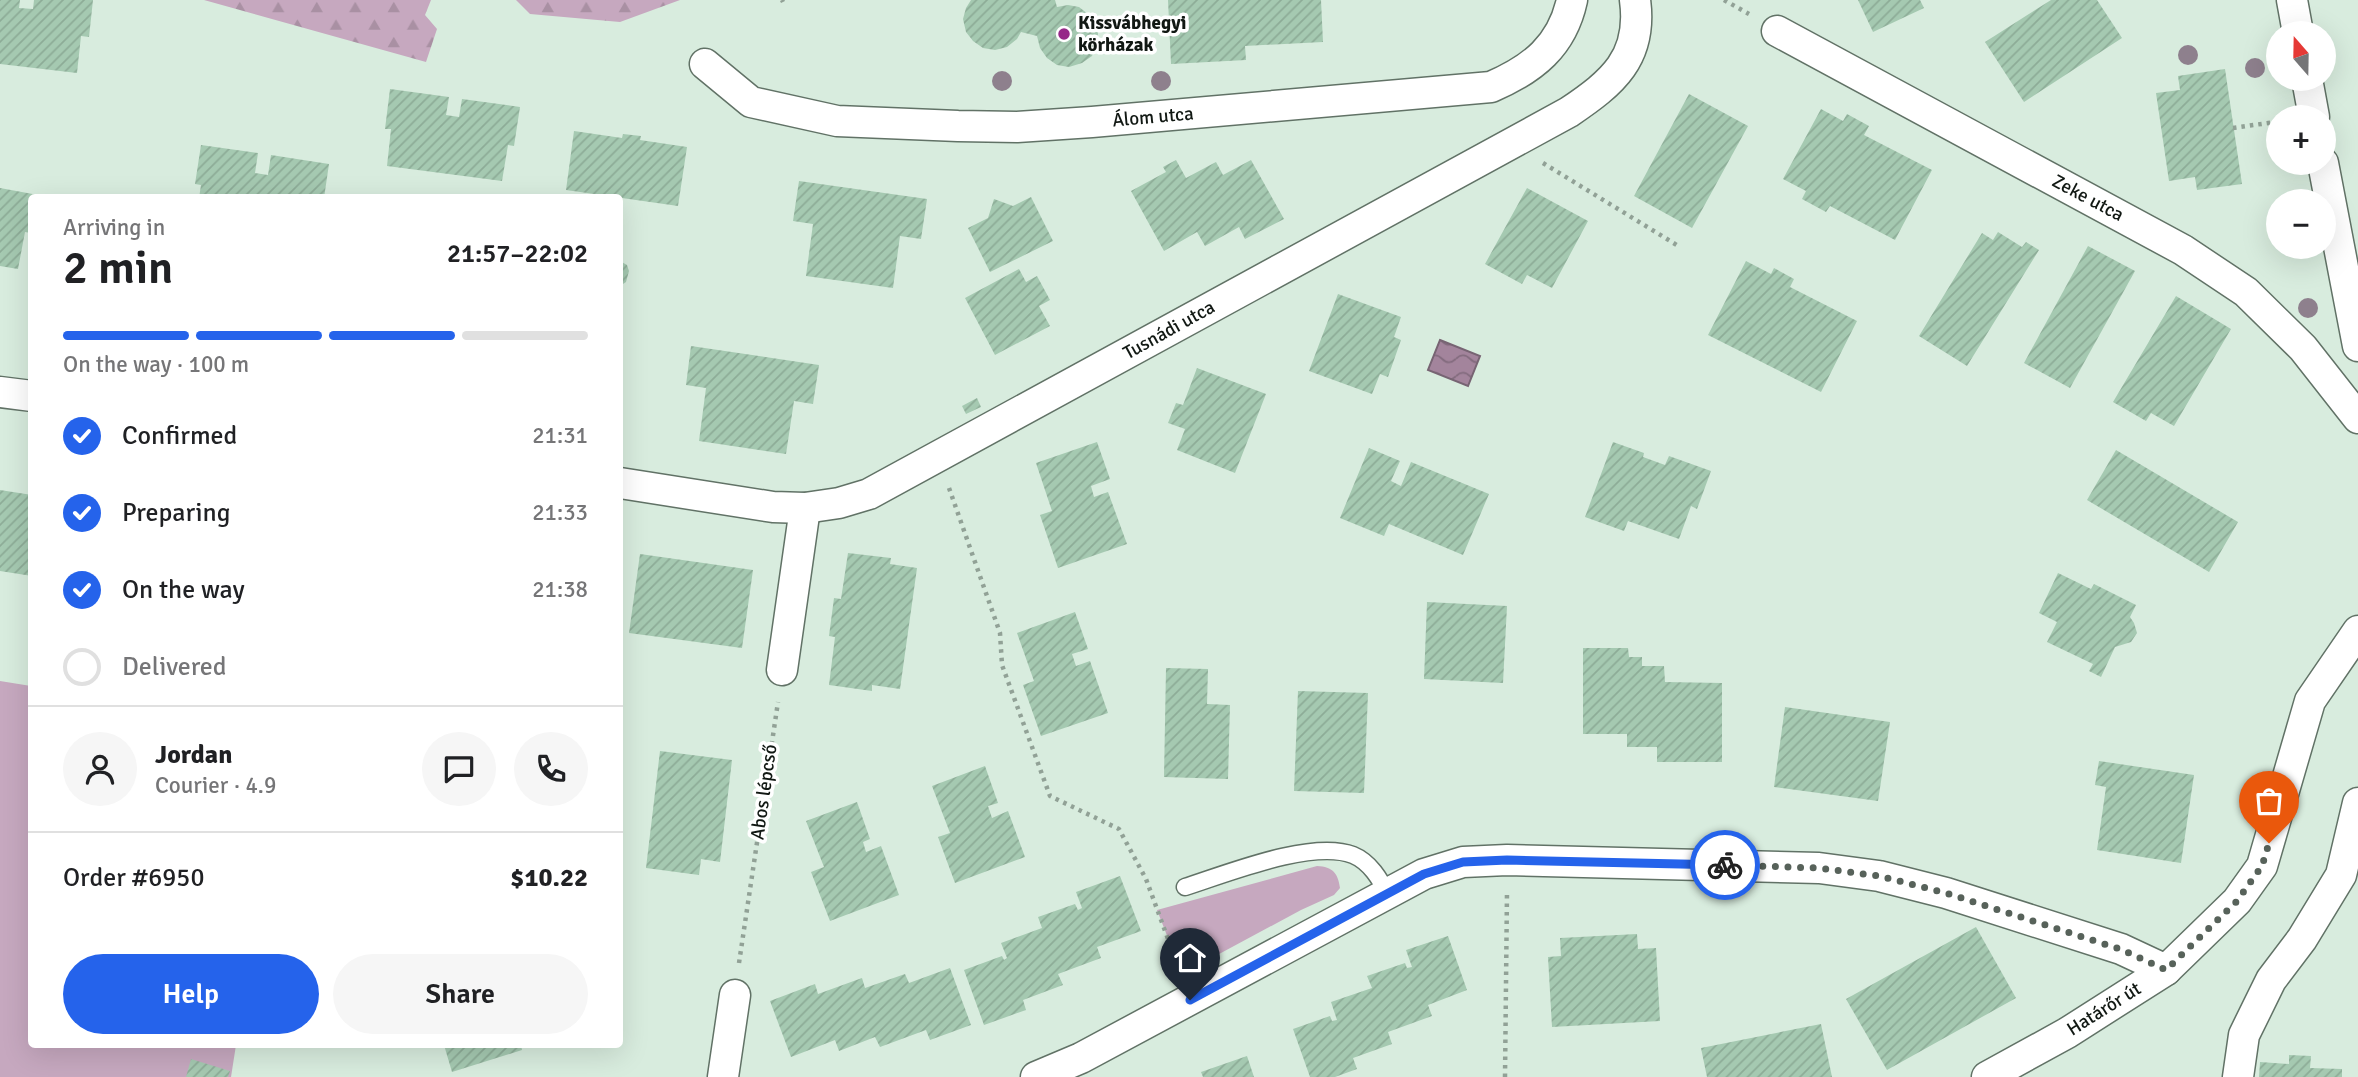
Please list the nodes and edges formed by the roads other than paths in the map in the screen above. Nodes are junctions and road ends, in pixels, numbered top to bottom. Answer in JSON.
{"nodes":[{"id":1,"x":1572,"y":0,"type":"edge"},
{"id":2,"x":1634,"y":0,"type":"edge"},
{"id":3,"x":2292,"y":0,"type":"edge"},
{"id":4,"x":2296,"y":21,"type":"edge"},
{"id":5,"x":1777,"y":31,"type":"dead end"},
{"id":6,"x":705,"y":64,"type":"dead end"},
{"id":7,"x":2325,"y":175,"type":"edge"},
{"id":8,"x":2358,"y":346,"type":"edge"},
{"id":9,"x":0,"y":392,"type":"edge"},
{"id":10,"x":28,"y":396,"type":"edge"},
{"id":11,"x":2358,"y":418,"type":"edge"},
{"id":12,"x":623,"y":483,"type":"edge"},
{"id":13,"x":805,"y":508,"type":"junction"},
{"id":14,"x":2358,"y":631,"type":"edge"},
{"id":15,"x":782,"y":670,"type":"road end"},
{"id":16,"x":2358,"y":803,"type":"edge"},
{"id":17,"x":1185,"y":887,"type":"dead end"},
{"id":18,"x":1388,"y":895,"type":"junction"},
{"id":19,"x":2166,"y":970,"type":"junction"},
{"id":20,"x":735,"y":995,"type":"road end"},
{"id":21,"x":723,"y":1077,"type":"edge"},
{"id":22,"x":1036,"y":1077,"type":"edge"},
{"id":23,"x":1987,"y":1077,"type":"edge"},
{"id":24,"x":2238,"y":1077,"type":"edge"}],
"edges":[{"from":1,"to":6,"type":"street","name":"Álom utca"},
{"from":2,"to":13,"type":"street","name":"Tusnádi utca"},
{"from":3,"to":4,"type":"street"},
{"from":5,"to":11,"type":"street","name":"Zeke utca"},
{"from":7,"to":8,"type":"street"},
{"from":9,"to":10,"type":"street"},
{"from":12,"to":13,"type":"street","name":"Tusnádi utca"},
{"from":13,"to":15,"type":"street"},
{"from":14,"to":19,"type":"street","name":"Határőr út"},
{"from":16,"to":24,"type":"street"},
{"from":17,"to":18,"type":"lane"},
{"from":18,"to":19,"type":"street"},
{"from":18,"to":22,"type":"street"},
{"from":19,"to":23,"type":"street","name":"Határőr út"},
{"from":20,"to":21,"type":"street"}]}
